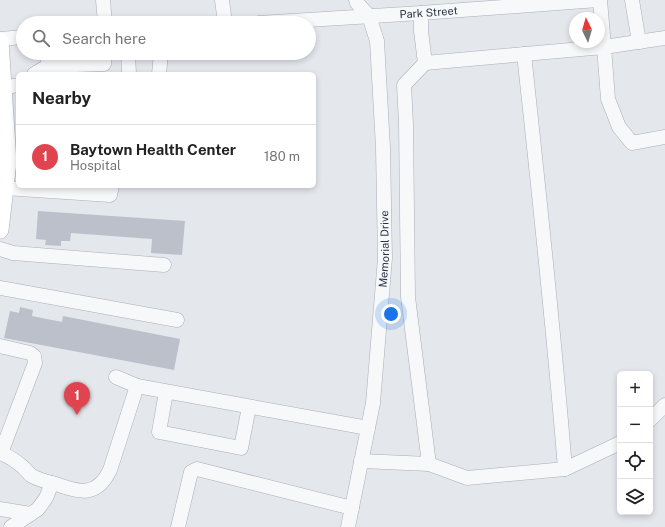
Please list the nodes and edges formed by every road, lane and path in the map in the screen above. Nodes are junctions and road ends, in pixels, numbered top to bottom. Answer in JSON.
{"nodes":[{"id":1,"x":103,"y":0,"type":"edge"},
{"id":2,"x":222,"y":0,"type":"edge"},
{"id":3,"x":356,"y":0,"type":"edge"},
{"id":4,"x":599,"y":0,"type":"edge"},
{"id":5,"x":632,"y":0,"type":"edge"},
{"id":6,"x":600,"y":12,"type":"edge"},
{"id":7,"x":421,"y":14,"type":"junction"},
{"id":8,"x":104,"y":16,"type":"edge"},
{"id":9,"x":224,"y":16,"type":"edge"},
{"id":10,"x":370,"y":16,"type":"junction"},
{"id":11,"x":316,"y":19,"type":"edge"},
{"id":12,"x":16,"y":38,"type":"edge"},
{"id":13,"x":665,"y":38,"type":"edge"},
{"id":14,"x":0,"y":40,"type":"edge"},
{"id":15,"x":639,"y":42,"type":"junction"},
{"id":16,"x":605,"y":47,"type":"edge"},
{"id":17,"x":593,"y":48,"type":"edge"},
{"id":18,"x":604,"y":48,"type":"edge"},
{"id":19,"x":524,"y":54,"type":"junction"},
{"id":20,"x":48,"y":60,"type":"edge"},
{"id":21,"x":104,"y":60,"type":"edge"},
{"id":22,"x":128,"y":60,"type":"edge"},
{"id":23,"x":160,"y":60,"type":"edge"},
{"id":24,"x":425,"y":63,"type":"junction"},
{"id":25,"x":36,"y":72,"type":"edge"},
{"id":26,"x":129,"y":72,"type":"edge"},
{"id":27,"x":159,"y":72,"type":"edge"},
{"id":28,"x":11,"y":87,"type":"edge"},
{"id":29,"x":12,"y":126,"type":"edge"},
{"id":30,"x":665,"y":137,"type":"edge"},
{"id":31,"x":13,"y":150,"type":"edge"},
{"id":32,"x":5,"y":188,"type":"junction"},
{"id":33,"x":112,"y":188,"type":"edge"},
{"id":34,"x":0,"y":230,"type":"edge"},
{"id":35,"x":0,"y":249,"type":"edge"},
{"id":36,"x":164,"y":265,"type":"dead end"},
{"id":37,"x":0,"y":288,"type":"edge"},
{"id":38,"x":177,"y":320,"type":"dead end"},
{"id":39,"x":1,"y":350,"type":"edge"},
{"id":40,"x":116,"y":377,"type":"dead end"},
{"id":41,"x":137,"y":386,"type":"junction"},
{"id":42,"x":166,"y":392,"type":"junction"},
{"id":43,"x":665,"y":405,"type":"edge"},
{"id":44,"x":249,"y":407,"type":"junction"},
{"id":45,"x":653,"y":417,"type":"edge"},
{"id":46,"x":368,"y":428,"type":"junction"},
{"id":47,"x":617,"y":444,"type":"edge"},
{"id":48,"x":1,"y":453,"type":"edge"},
{"id":49,"x":361,"y":461,"type":"junction"},
{"id":50,"x":429,"y":464,"type":"junction"},
{"id":51,"x":565,"y":469,"type":"junction"},
{"id":52,"x":52,"y":483,"type":"junction"},
{"id":53,"x":352,"y":508,"type":"junction"},
{"id":54,"x":0,"y":509,"type":"edge"},
{"id":55,"x":30,"y":514,"type":"junction"},
{"id":56,"x":11,"y":527,"type":"edge"},
{"id":57,"x":178,"y":527,"type":"edge"},
{"id":58,"x":348,"y":527,"type":"edge"}],
"edges":[{"from":1,"to":8,"type":"street"},
{"from":2,"to":9,"type":"street"},
{"from":3,"to":10,"type":"street"},
{"from":4,"to":6,"type":"street"},
{"from":4,"to":7,"type":"street","name":"Park Street"},
{"from":5,"to":15,"type":"street"},
{"from":7,"to":10,"type":"street","name":"Park Street"},
{"from":7,"to":24,"type":"street"},
{"from":10,"to":11,"type":"street","name":"Park Street"},
{"from":10,"to":46,"type":"street","name":"Memorial Drive"},
{"from":12,"to":14,"type":"street"},
{"from":13,"to":15,"type":"street"},
{"from":14,"to":28,"type":"main road"},
{"from":15,"to":16,"type":"street"},
{"from":17,"to":19,"type":"street"},
{"from":18,"to":30,"type":"street"},
{"from":19,"to":24,"type":"street"},
{"from":19,"to":51,"type":"street"},
{"from":20,"to":21,"type":"street"},
{"from":20,"to":25,"type":"street"},
{"from":22,"to":26,"type":"street"},
{"from":23,"to":27,"type":"street"},
{"from":24,"to":50,"type":"street"},
{"from":28,"to":29,"type":"main road"},
{"from":29,"to":31,"type":"main road"},
{"from":31,"to":32,"type":"main road"},
{"from":32,"to":33,"type":"street"},
{"from":32,"to":34,"type":"main road"},
{"from":35,"to":36,"type":"street"},
{"from":37,"to":38,"type":"street"},
{"from":39,"to":48,"type":"street"},
{"from":40,"to":41,"type":"street"},
{"from":41,"to":42,"type":"street"},
{"from":41,"to":52,"type":"street"},
{"from":42,"to":44,"type":"street"},
{"from":42,"to":44,"type":"street"},
{"from":43,"to":45,"type":"street"},
{"from":44,"to":46,"type":"street"},
{"from":46,"to":49,"type":"street","name":"Memorial Drive"},
{"from":47,"to":51,"type":"street"},
{"from":48,"to":52,"type":"street"},
{"from":49,"to":50,"type":"street"},
{"from":49,"to":53,"type":"street","name":"Memorial Drive"},
{"from":50,"to":51,"type":"street"},
{"from":52,"to":55,"type":"street"},
{"from":53,"to":57,"type":"street"},
{"from":53,"to":58,"type":"street","name":"Memorial Drive"},
{"from":54,"to":55,"type":"street"},
{"from":55,"to":56,"type":"street"}]}
